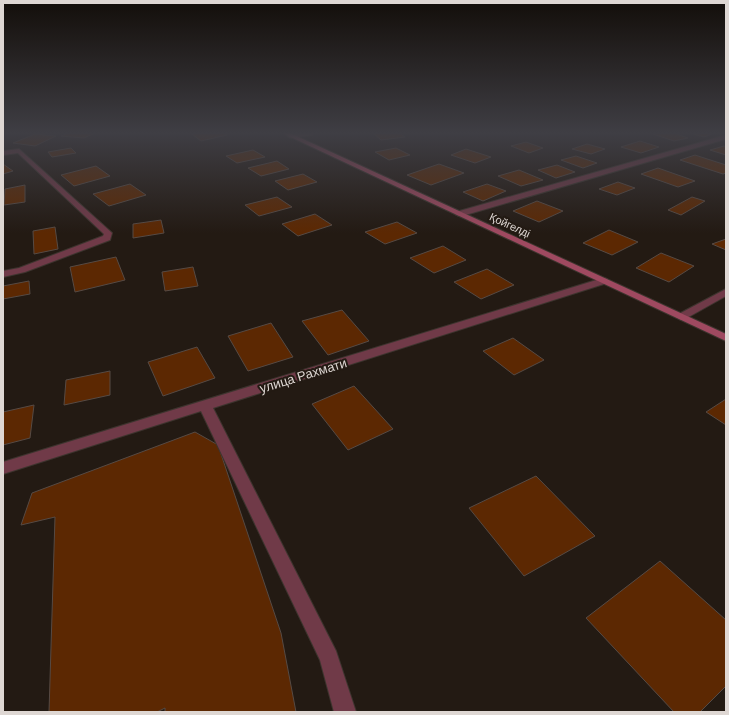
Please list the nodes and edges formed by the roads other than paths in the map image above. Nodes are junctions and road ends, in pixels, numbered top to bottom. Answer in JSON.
{"nodes":[{"id":1,"x":36,"y":166,"type":"edge"},
{"id":2,"x":357,"y":166,"type":"edge"},
{"id":3,"x":624,"y":166,"type":"edge"},
{"id":4,"x":459,"y":214,"type":"junction"},
{"id":5,"x":3,"y":274,"type":"edge"},
{"id":6,"x":604,"y":281,"type":"junction"},
{"id":7,"x":726,"y":292,"type":"edge"},
{"id":8,"x":681,"y":317,"type":"junction"},
{"id":9,"x":726,"y":338,"type":"edge"},
{"id":10,"x":205,"y":405,"type":"junction"},
{"id":11,"x":3,"y":468,"type":"edge"},
{"id":12,"x":345,"y":712,"type":"edge"}],
"edges":[{"from":1,"to":5,"type":"street"},
{"from":2,"to":4,"type":"street","name":"Қойгелді"},
{"from":3,"to":4,"type":"street"},
{"from":4,"to":6,"type":"street","name":"Қойгелді"},
{"from":6,"to":8,"type":"street","name":"Қойгелді"},
{"from":6,"to":10,"type":"street","name":"улица Рахмати"},
{"from":7,"to":8,"type":"street"},
{"from":8,"to":9,"type":"street","name":"Қойгелді"},
{"from":10,"to":11,"type":"street","name":"улица Рахмати"},
{"from":10,"to":12,"type":"street"}]}
